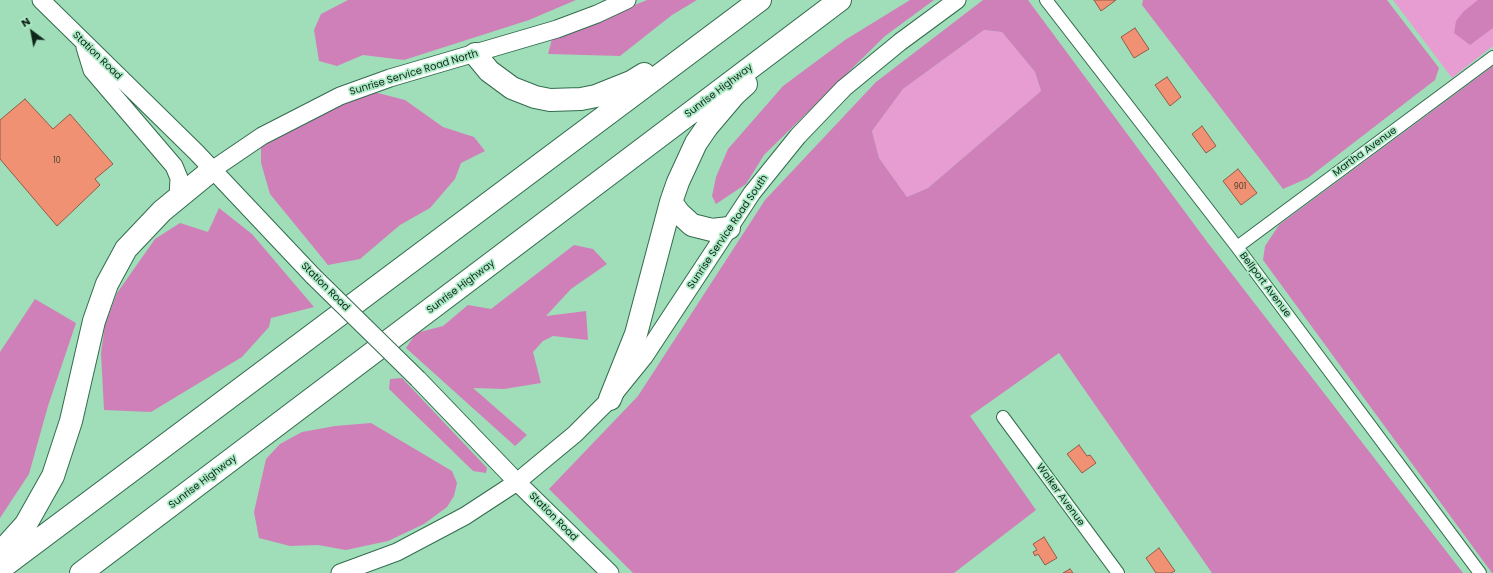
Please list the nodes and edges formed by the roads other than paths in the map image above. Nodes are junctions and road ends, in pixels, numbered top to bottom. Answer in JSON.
{"nodes":[{"id":1,"x":40,"y":0,"type":"edge"},
{"id":2,"x":627,"y":0,"type":"edge"},
{"id":3,"x":759,"y":0,"type":"edge"},
{"id":4,"x":840,"y":0,"type":"edge"},
{"id":5,"x":843,"y":0,"type":"edge"},
{"id":6,"x":957,"y":0,"type":"edge"},
{"id":7,"x":1046,"y":0,"type":"edge"},
{"id":8,"x":83,"y":43,"type":"junction"},
{"id":9,"x":475,"y":54,"type":"junction"},
{"id":10,"x":1493,"y":57,"type":"edge"},
{"id":11,"x":212,"y":170,"type":"junction"},
{"id":12,"x":178,"y":198,"type":"junction"},
{"id":13,"x":671,"y":202,"type":"junction"},
{"id":14,"x":729,"y":228,"type":"junction"},
{"id":15,"x":1237,"y":247,"type":"junction"},
{"id":16,"x":610,"y":399,"type":"junction"},
{"id":17,"x":1003,"y":417,"type":"dead end"},
{"id":18,"x":517,"y":482,"type":"junction"},
{"id":19,"x":0,"y":553,"type":"edge"},
{"id":20,"x":0,"y":568,"type":"edge"},
{"id":21,"x":82,"y":573,"type":"edge"},
{"id":22,"x":340,"y":573,"type":"edge"},
{"id":23,"x":610,"y":573,"type":"edge"},
{"id":24,"x":1118,"y":573,"type":"edge"},
{"id":25,"x":1480,"y":573,"type":"edge"}],
"edges":[{"from":1,"to":8,"type":"street","name":"Station Road"},
{"from":2,"to":9,"type":"street","name":"Sunrise Service Road North"},
{"from":3,"to":9,"type":"highway"},
{"from":3,"to":20,"type":"highway"},
{"from":4,"to":21,"type":"highway","name":"Sunrise Highway"},
{"from":5,"to":13,"type":"highway"},
{"from":6,"to":14,"type":"street","name":"Sunrise Service Road South"},
{"from":7,"to":15,"type":"street","name":"Bellport Avenue"},
{"from":8,"to":11,"type":"street","name":"Station Road"},
{"from":8,"to":12,"type":"street"},
{"from":9,"to":11,"type":"street","name":"Sunrise Service Road North"},
{"from":10,"to":15,"type":"street","name":"Martha Avenue"},
{"from":11,"to":12,"type":"highway"},
{"from":11,"to":18,"type":"street","name":"Station Road","bridge":true},
{"from":12,"to":19,"type":"highway"},
{"from":13,"to":14,"type":"highway"},
{"from":13,"to":16,"type":"highway"},
{"from":14,"to":16,"type":"street","name":"Sunrise Service Road South"},
{"from":15,"to":25,"type":"street","name":"Bellport Avenue"},
{"from":16,"to":18,"type":"street","name":"Sunrise Service Road South"},
{"from":17,"to":24,"type":"street","name":"Walker Avenue"},
{"from":18,"to":22,"type":"street","name":"Sunrise Service Road South"},
{"from":18,"to":23,"type":"street","name":"Station Road"}]}
